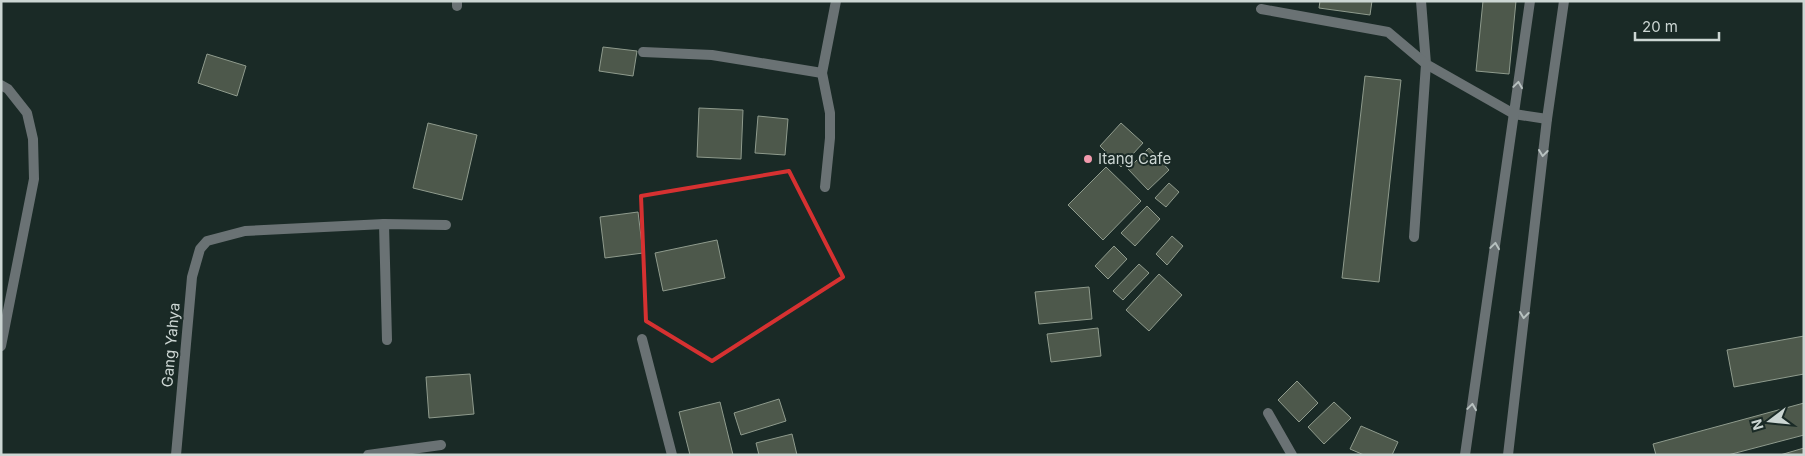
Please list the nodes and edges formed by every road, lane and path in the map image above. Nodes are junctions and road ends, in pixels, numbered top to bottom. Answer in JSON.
{"nodes":[{"id":1,"x":836,"y":1,"type":"edge"},
{"id":2,"x":1421,"y":1,"type":"edge"},
{"id":3,"x":1530,"y":1,"type":"edge"},
{"id":4,"x":1564,"y":1,"type":"edge"},
{"id":5,"x":1261,"y":9,"type":"dead end"},
{"id":6,"x":643,"y":52,"type":"dead end"},
{"id":7,"x":1426,"y":64,"type":"junction"},
{"id":8,"x":822,"y":73,"type":"junction"},
{"id":9,"x":1,"y":85,"type":"edge"},
{"id":10,"x":1514,"y":114,"type":"junction"},
{"id":11,"x":1546,"y":119,"type":"junction"},
{"id":12,"x":824,"y":187,"type":"dead end"},
{"id":13,"x":384,"y":224,"type":"junction"},
{"id":14,"x":446,"y":225,"type":"dead end"},
{"id":15,"x":1414,"y":237,"type":"dead end"},
{"id":16,"x":642,"y":339,"type":"dead end"},
{"id":17,"x":387,"y":340,"type":"dead end"},
{"id":18,"x":1,"y":346,"type":"edge"},
{"id":19,"x":1268,"y":413,"type":"dead end"},
{"id":20,"x":441,"y":445,"type":"dead end"},
{"id":21,"x":176,"y":455,"type":"edge"},
{"id":22,"x":368,"y":455,"type":"edge"},
{"id":23,"x":672,"y":455,"type":"edge"},
{"id":24,"x":1292,"y":455,"type":"edge"},
{"id":25,"x":1465,"y":455,"type":"edge"},
{"id":26,"x":1508,"y":455,"type":"edge"}],
"edges":[{"from":1,"to":8,"type":"street"},
{"from":2,"to":7,"type":"street"},
{"from":10,"to":3,"type":"street","one_way":true},
{"from":4,"to":11,"type":"street"},
{"from":5,"to":7,"type":"street"},
{"from":6,"to":8,"type":"street"},
{"from":7,"to":10,"type":"street"},
{"from":7,"to":15,"type":"street"},
{"from":8,"to":12,"type":"street"},
{"from":9,"to":18,"type":"street"},
{"from":10,"to":11,"type":"street"},
{"from":25,"to":10,"type":"street","one_way":true},
{"from":11,"to":26,"type":"street","one_way":true},
{"from":13,"to":14,"type":"street"},
{"from":13,"to":17,"type":"street"},
{"from":13,"to":21,"type":"street","name":"Gang Yahya"},
{"from":16,"to":23,"type":"street"},
{"from":19,"to":24,"type":"street"},
{"from":20,"to":22,"type":"street"}]}
